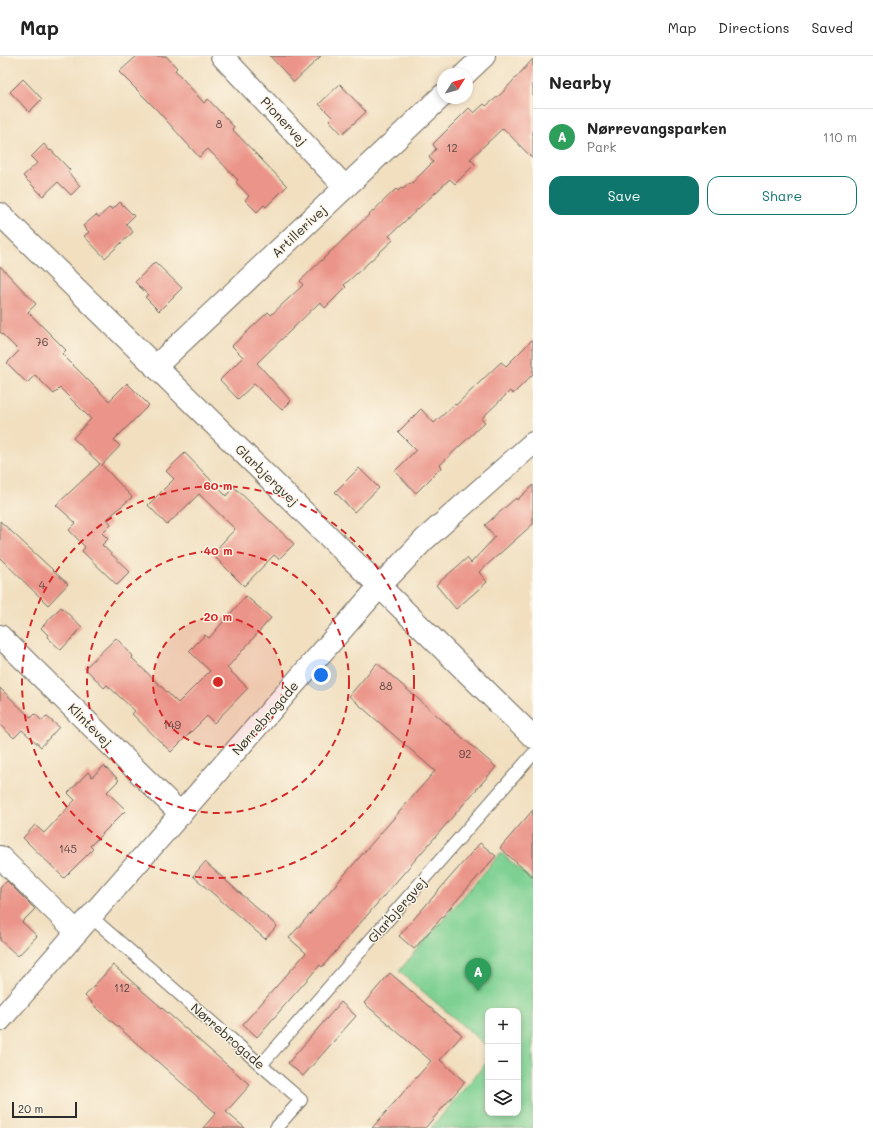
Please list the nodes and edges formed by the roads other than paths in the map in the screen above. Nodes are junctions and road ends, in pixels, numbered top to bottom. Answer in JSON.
{"nodes":[{"id":1,"x":222,"y":56,"type":"edge"},
{"id":2,"x":484,"y":56,"type":"edge"},
{"id":3,"x":471,"y":68,"type":"edge"},
{"id":4,"x":437,"y":101,"type":"edge"},
{"id":5,"x":345,"y":187,"type":"junction"},
{"id":6,"x":0,"y":214,"type":"edge"},
{"id":7,"x":155,"y":367,"type":"junction"},
{"id":8,"x":533,"y":443,"type":"edge"},
{"id":9,"x":380,"y":586,"type":"junction"},
{"id":10,"x":0,"y":636,"type":"edge"},
{"id":11,"x":533,"y":737,"type":"edge"},
{"id":12,"x":533,"y":754,"type":"edge"},
{"id":13,"x":181,"y":814,"type":"junction"},
{"id":14,"x":0,"y":857,"type":"edge"},
{"id":15,"x":90,"y":916,"type":"junction"},
{"id":16,"x":77,"y":932,"type":"junction"},
{"id":17,"x":0,"y":1020,"type":"edge"},
{"id":18,"x":261,"y":1065,"type":"junction"},
{"id":19,"x":276,"y":1128,"type":"edge"}],
"edges":[{"from":1,"to":5,"type":"street","name":"Pionervej"},
{"from":2,"to":3,"type":"street"},
{"from":4,"to":5,"type":"street","name":"Artillerivej"},
{"from":5,"to":7,"type":"street","name":"Artillerivej"},
{"from":6,"to":7,"type":"street","name":"Glarbjergvej"},
{"from":7,"to":9,"type":"street","name":"Glarbjergvej"},
{"from":8,"to":9,"type":"street","name":"Nørrebrogade"},
{"from":9,"to":11,"type":"street","name":"Glarbjergvej"},
{"from":9,"to":13,"type":"street","name":"Nørrebrogade"},
{"from":10,"to":13,"type":"street","name":"Klintevej"},
{"from":12,"to":18,"type":"lane","name":"Glarbjergvej"},
{"from":13,"to":15,"type":"street","name":"Nørrebrogade"},
{"from":14,"to":16,"type":"street"},
{"from":15,"to":16,"type":"street","name":"Nørrebrogade"},
{"from":15,"to":18,"type":"lane","name":"Nørrebrogade"},
{"from":16,"to":17,"type":"street","name":"Nørrebrogade"},
{"from":18,"to":19,"type":"lane","name":"Nørrebrogade"}]}
